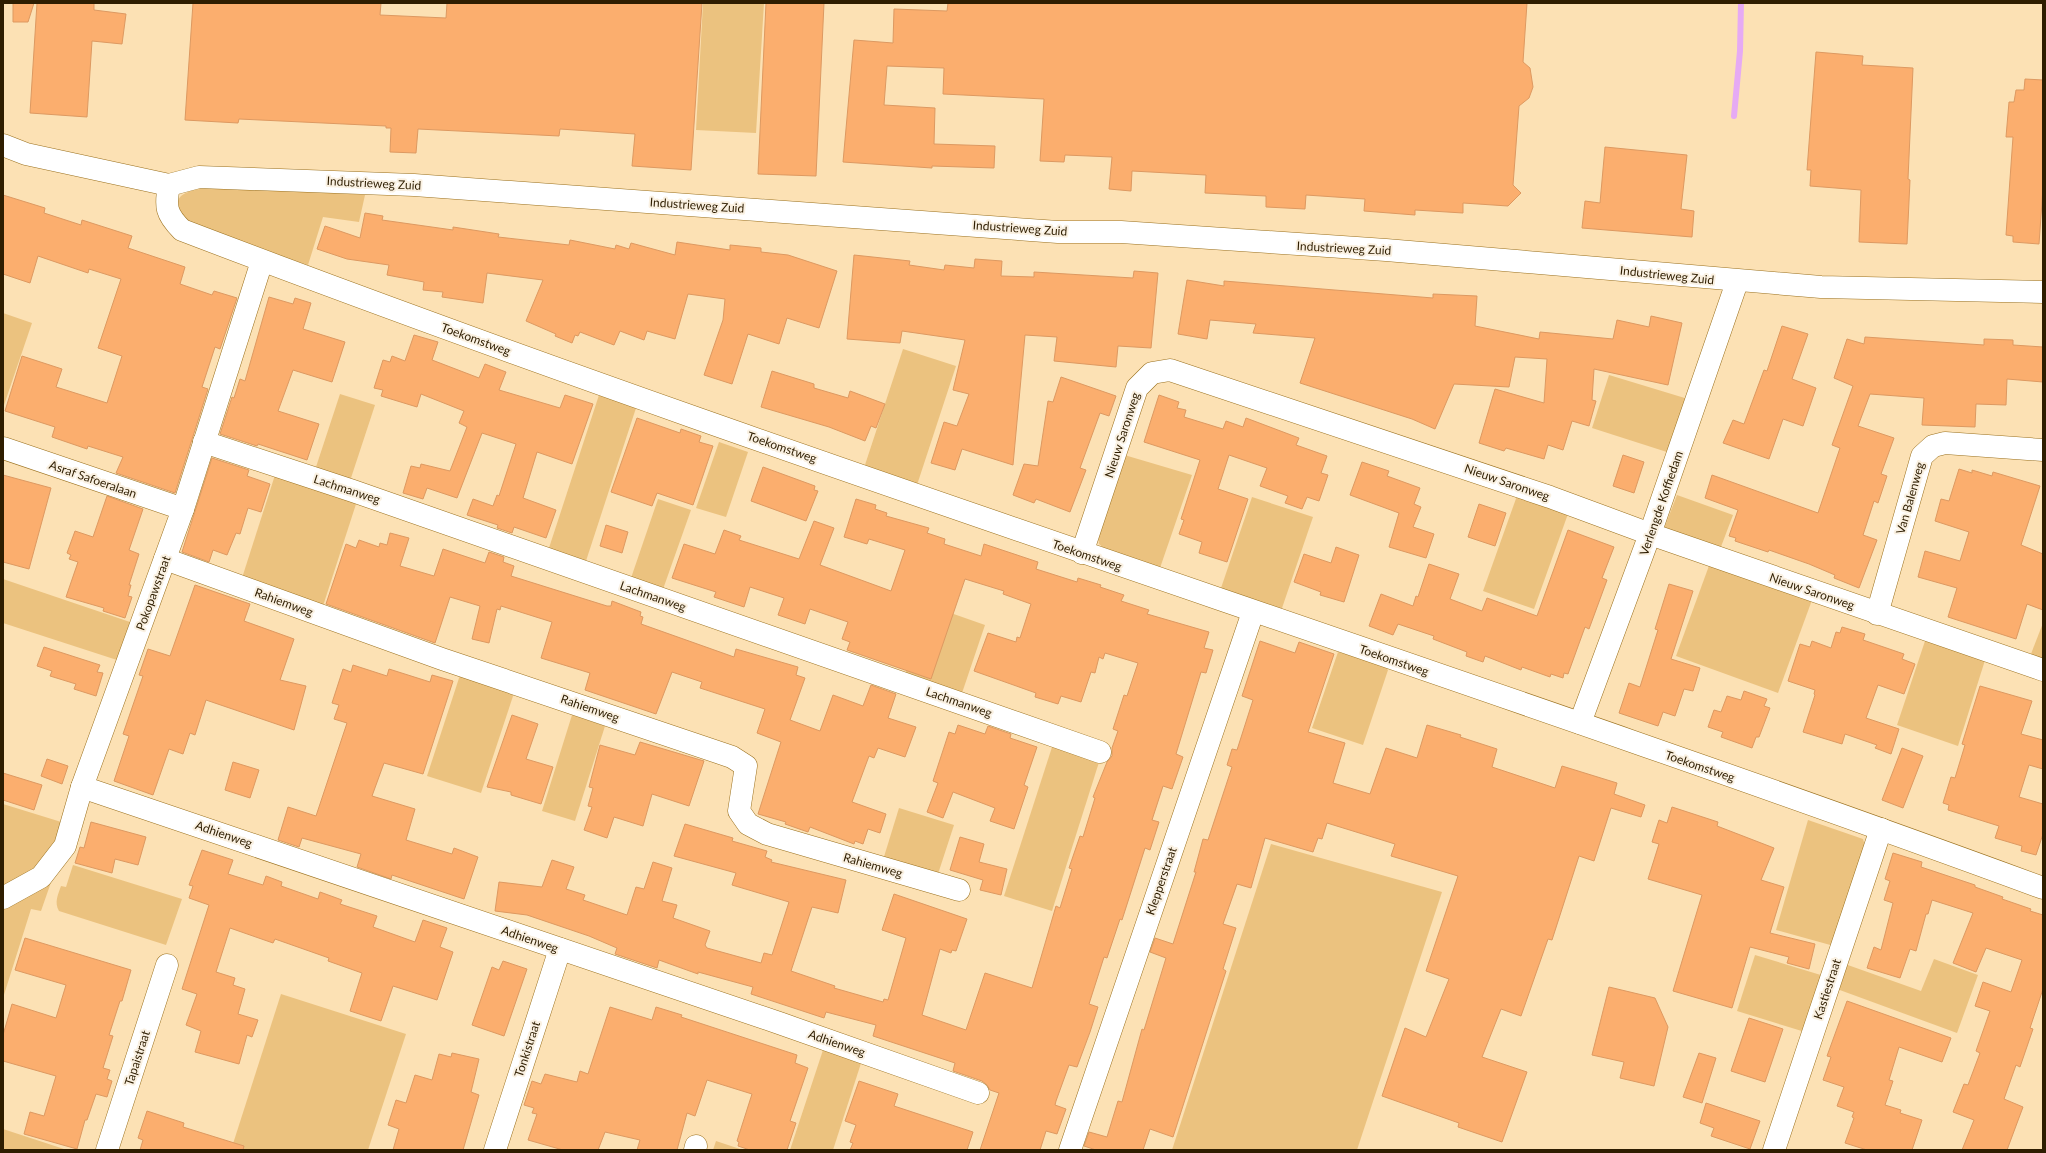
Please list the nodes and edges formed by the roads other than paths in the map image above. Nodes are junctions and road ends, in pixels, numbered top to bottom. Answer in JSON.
{"nodes":[{"id":1,"x":3,"y":145,"type":"edge"},
{"id":2,"x":169,"y":185,"type":"junction"},
{"id":3,"x":262,"y":261,"type":"junction"},
{"id":4,"x":1737,"y":282,"type":"junction"},
{"id":5,"x":2043,"y":292,"type":"edge"},
{"id":6,"x":204,"y":442,"type":"junction"},
{"id":7,"x":3,"y":448,"type":"edge"},
{"id":8,"x":2043,"y":450,"type":"edge"},
{"id":9,"x":182,"y":509,"type":"junction"},
{"id":10,"x":1650,"y":534,"type":"junction"},
{"id":11,"x":1082,"y":554,"type":"junction"},
{"id":12,"x":165,"y":559,"type":"junction"},
{"id":13,"x":1254,"y":612,"type":"junction"},
{"id":14,"x":1877,"y":614,"type":"junction"},
{"id":15,"x":2043,"y":670,"type":"edge"},
{"id":16,"x":1580,"y":723,"type":"junction"},
{"id":17,"x":1100,"y":752,"type":"dead end"},
{"id":18,"x":82,"y":787,"type":"junction"},
{"id":19,"x":1881,"y":829,"type":"junction"},
{"id":20,"x":2043,"y":888,"type":"edge"},
{"id":21,"x":959,"y":890,"type":"dead end"},
{"id":22,"x":3,"y":898,"type":"edge"},
{"id":23,"x":560,"y":949,"type":"junction"},
{"id":24,"x":167,"y":965,"type":"dead end"},
{"id":25,"x":978,"y":1093,"type":"dead end"},
{"id":26,"x":106,"y":1150,"type":"edge"},
{"id":27,"x":494,"y":1150,"type":"edge"},
{"id":28,"x":1070,"y":1150,"type":"edge"},
{"id":29,"x":1774,"y":1150,"type":"edge"}],
"edges":[{"from":1,"to":2,"type":"street","name":"Industrieweg Zuid"},
{"from":2,"to":3,"type":"street","name":"Toekomstweg"},
{"from":2,"to":4,"type":"street","name":"Industrieweg Zuid"},
{"from":3,"to":6,"type":"street","name":"Pokopawstraat"},
{"from":3,"to":11,"type":"street","name":"Toekomstweg"},
{"from":4,"to":5,"type":"street","name":"Industrieweg Zuid"},
{"from":4,"to":10,"type":"street","name":"Verlengde Koffiedam"},
{"from":6,"to":9,"type":"street","name":"Pokopawstraat"},
{"from":6,"to":17,"type":"street","name":"Lachmanweg"},
{"from":7,"to":9,"type":"street","name":"Asraf Safoeralaan"},
{"from":8,"to":14,"type":"street","name":"Van Balenweg"},
{"from":9,"to":12,"type":"street","name":"Pokopawstraat"},
{"from":10,"to":11,"type":"street","name":"Nieuw Saronweg"},
{"from":10,"to":14,"type":"street","name":"Nieuw Saronweg"},
{"from":10,"to":16,"type":"street","name":"Verlengde Koffiedam"},
{"from":11,"to":13,"type":"street","name":"Toekomstweg"},
{"from":12,"to":18,"type":"street","name":"Pokopawstraat"},
{"from":12,"to":21,"type":"street","name":"Rahiemweg"},
{"from":13,"to":16,"type":"street","name":"Toekomstweg"},
{"from":13,"to":28,"type":"street","name":"Klepperstraat"},
{"from":14,"to":15,"type":"street","name":"Nieuw Saronweg"},
{"from":16,"to":19,"type":"street","name":"Toekomstweg"},
{"from":18,"to":22,"type":"street","name":"Pokopawstraat"},
{"from":18,"to":23,"type":"street","name":"Adhienweg"},
{"from":19,"to":20,"type":"street","name":"Toekomstweg"},
{"from":19,"to":29,"type":"street","name":"Kastiestraat"},
{"from":23,"to":25,"type":"street","name":"Adhienweg"},
{"from":23,"to":27,"type":"street","name":"Tonkistraat"},
{"from":24,"to":26,"type":"street","name":"Tapaistraat"}]}
